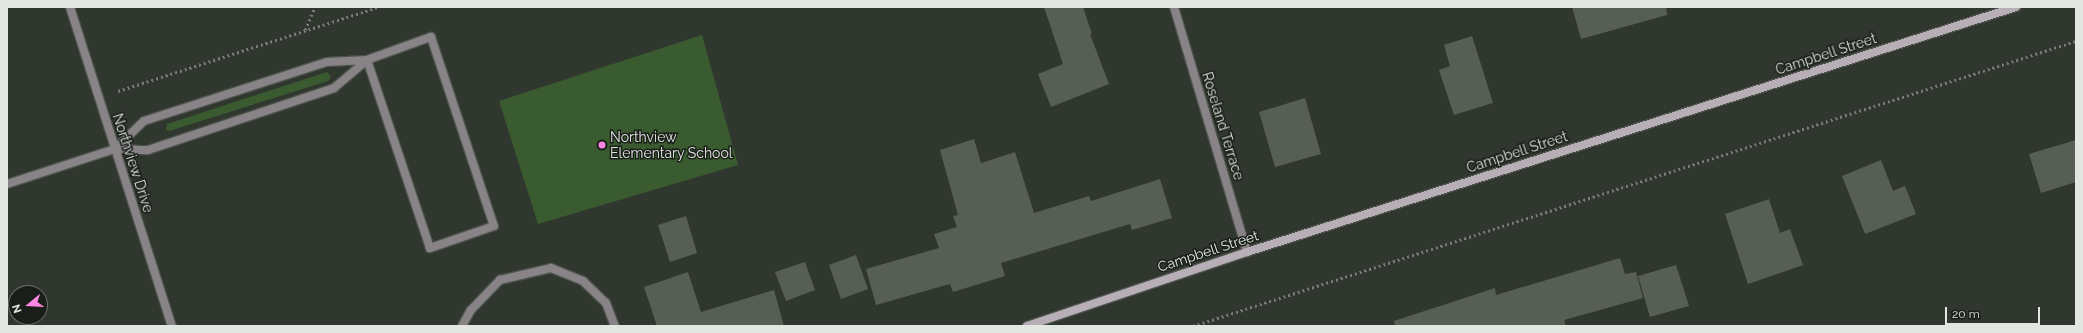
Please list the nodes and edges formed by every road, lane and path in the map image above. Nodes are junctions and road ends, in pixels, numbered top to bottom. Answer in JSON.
{"nodes":[{"id":1,"x":70,"y":7,"type":"edge"},
{"id":2,"x":316,"y":7,"type":"edge"},
{"id":3,"x":378,"y":7,"type":"edge"},
{"id":4,"x":1174,"y":7,"type":"edge"},
{"id":5,"x":2016,"y":7,"type":"edge"},
{"id":6,"x":373,"y":8,"type":"edge"},
{"id":7,"x":304,"y":31,"type":"junction"},
{"id":8,"x":2076,"y":41,"type":"edge"},
{"id":9,"x":367,"y":60,"type":"junction"},
{"id":10,"x":99,"y":97,"type":"junction"},
{"id":11,"x":115,"y":149,"type":"junction"},
{"id":12,"x":7,"y":184,"type":"edge"},
{"id":13,"x":1247,"y":252,"type":"junction"},
{"id":14,"x":172,"y":326,"type":"edge"},
{"id":15,"x":462,"y":326,"type":"edge"},
{"id":16,"x":615,"y":326,"type":"edge"},
{"id":17,"x":1027,"y":326,"type":"edge"},
{"id":18,"x":1193,"y":326,"type":"edge"}],
"edges":[{"from":1,"to":10,"type":"street","name":"Northview Drive"},
{"from":2,"to":7,"type":"path"},
{"from":3,"to":6,"type":"path"},
{"from":4,"to":13,"type":"street","name":"Roseland Terrace"},
{"from":5,"to":13,"type":"main road","name":"Campbell Street"},
{"from":6,"to":7,"type":"path"},
{"from":7,"to":10,"type":"path"},
{"from":8,"to":18,"type":"path"},
{"from":9,"to":9,"type":"street"},
{"from":9,"to":11,"type":"street"},
{"from":9,"to":11,"type":"street"},
{"from":10,"to":11,"type":"street","name":"Northview Drive"},
{"from":11,"to":12,"type":"street"},
{"from":11,"to":14,"type":"street","name":"Northview Drive"},
{"from":13,"to":17,"type":"main road","name":"Campbell Street"},
{"from":15,"to":16,"type":"street"}]}
